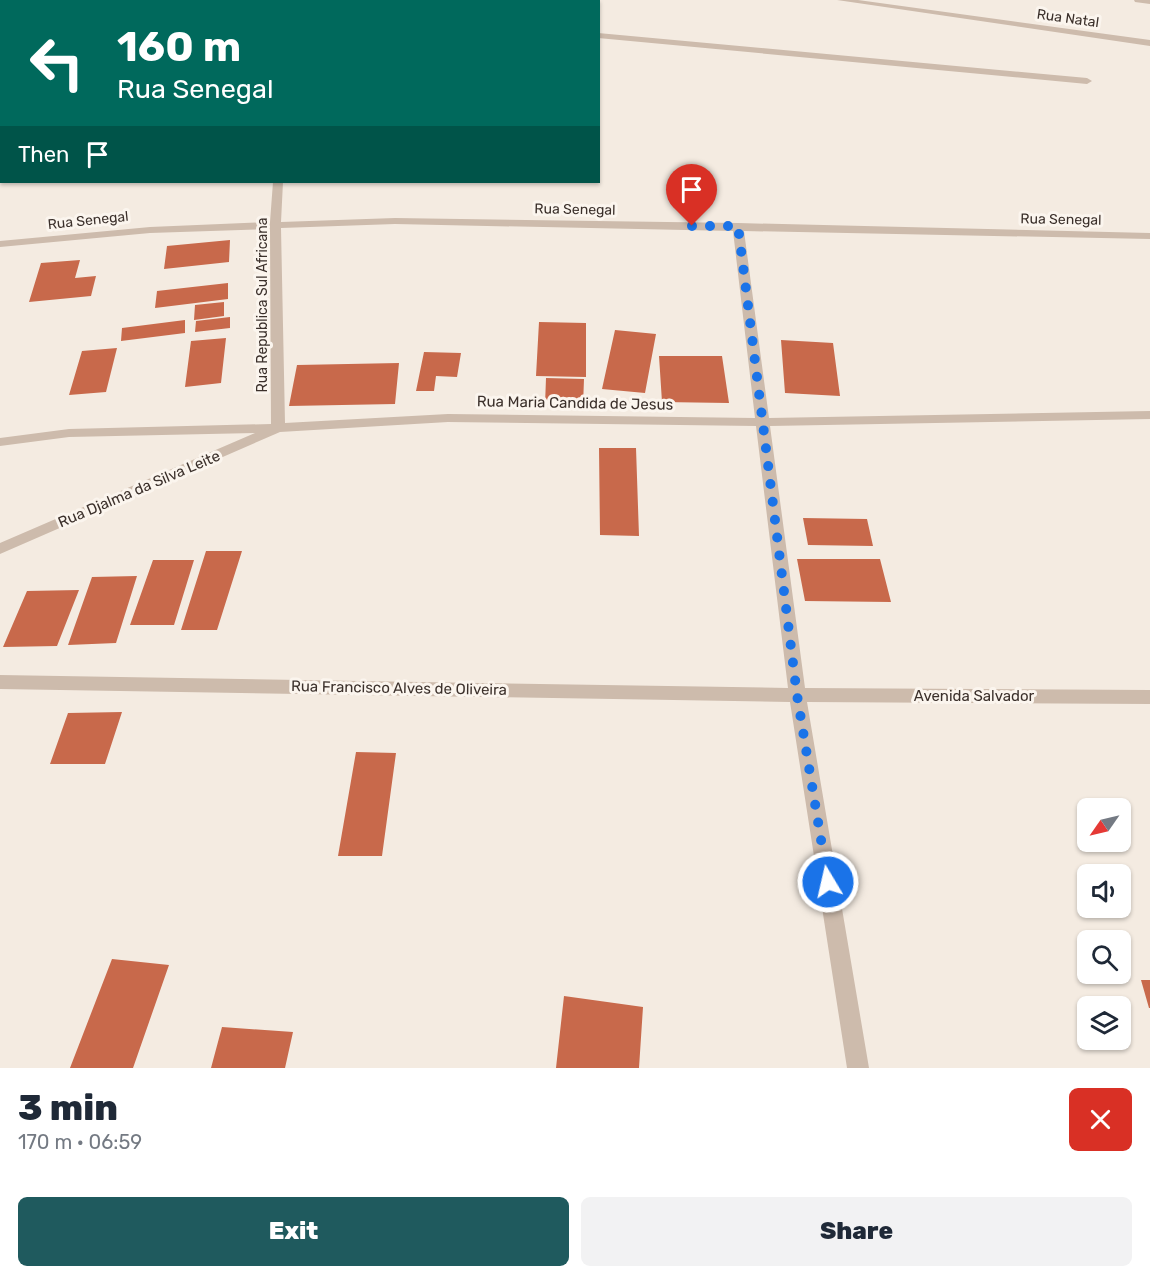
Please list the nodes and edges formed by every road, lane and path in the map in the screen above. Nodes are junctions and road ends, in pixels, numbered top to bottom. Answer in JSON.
{"nodes":[{"id":1,"x":841,"y":0,"type":"edge"},
{"id":2,"x":1138,"y":0,"type":"edge"},
{"id":3,"x":1150,"y":2,"type":"edge"},
{"id":4,"x":600,"y":35,"type":"edge"},
{"id":5,"x":1150,"y":43,"type":"edge"},
{"id":6,"x":1087,"y":81,"type":"dead end"},
{"id":7,"x":278,"y":183,"type":"edge"},
{"id":8,"x":275,"y":225,"type":"junction"},
{"id":9,"x":738,"y":226,"type":"junction"},
{"id":10,"x":1150,"y":236,"type":"edge"},
{"id":11,"x":0,"y":244,"type":"edge"},
{"id":12,"x":1150,"y":415,"type":"edge"},
{"id":13,"x":762,"y":422,"type":"junction"},
{"id":14,"x":278,"y":428,"type":"junction"},
{"id":15,"x":0,"y":442,"type":"edge"},
{"id":16,"x":0,"y":549,"type":"edge"},
{"id":17,"x":0,"y":681,"type":"edge"},
{"id":18,"x":797,"y":695,"type":"junction"},
{"id":19,"x":1150,"y":697,"type":"edge"},
{"id":20,"x":858,"y":1068,"type":"edge"}],
"edges":[{"from":1,"to":5,"type":"street","name":"Rua Natal"},
{"from":2,"to":3,"type":"street"},
{"from":4,"to":6,"type":"street"},
{"from":7,"to":8,"type":"street","name":"Rua Republica Sul Africana"},
{"from":8,"to":9,"type":"street","name":"Rua Senegal"},
{"from":8,"to":11,"type":"street","name":"Rua Senegal"},
{"from":8,"to":14,"type":"street","name":"Rua Republica Sul Africana"},
{"from":9,"to":10,"type":"street","name":"Rua Senegal"},
{"from":9,"to":13,"type":"street"},
{"from":12,"to":13,"type":"street","name":"Rua Maria Candida de Jesus"},
{"from":13,"to":14,"type":"street","name":"Rua Maria Candida de Jesus"},
{"from":13,"to":18,"type":"street"},
{"from":14,"to":15,"type":"street","name":"Rua Maria Candida de Jesus"},
{"from":14,"to":16,"type":"street","name":"Rua Djalma da Silva Leite"},
{"from":17,"to":18,"type":"street","name":"Rua Francisco Alves de Oliveira"},
{"from":18,"to":19,"type":"street","name":"Avenida Salvador"},
{"from":18,"to":20,"type":"street"}]}
